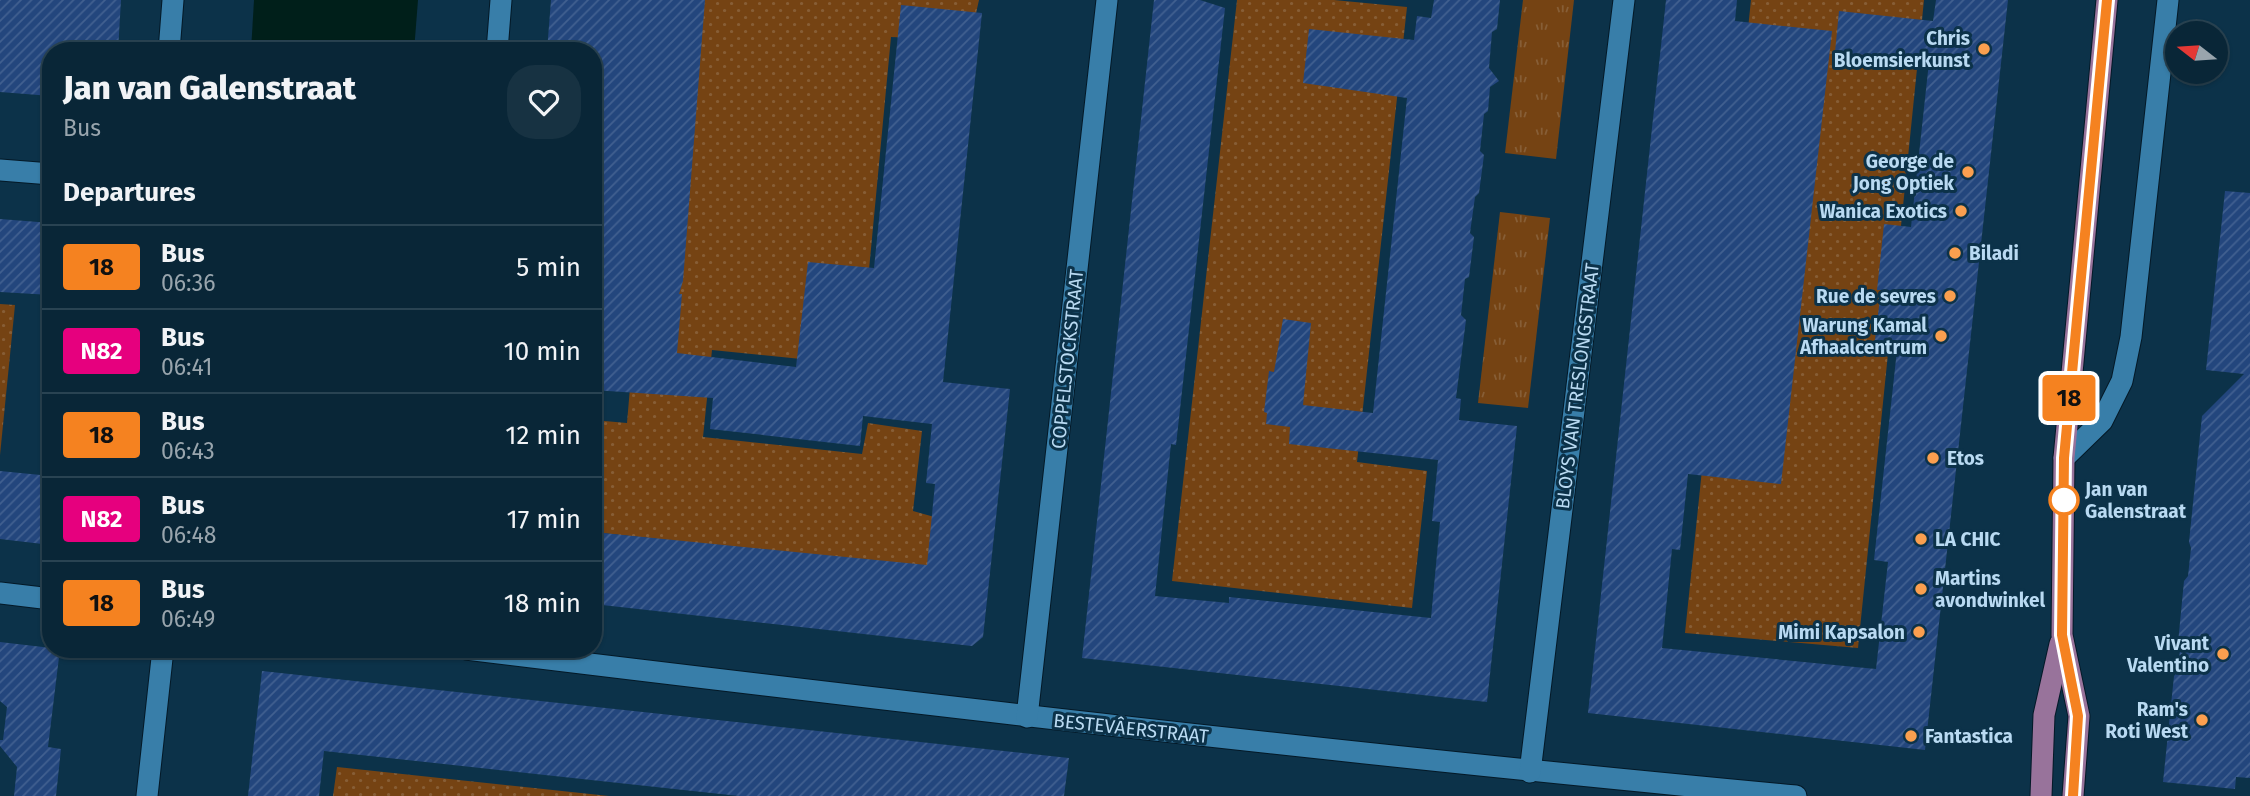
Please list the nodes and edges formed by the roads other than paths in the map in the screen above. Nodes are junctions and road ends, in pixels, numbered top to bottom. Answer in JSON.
{"nodes":[{"id":1,"x":173,"y":0,"type":"edge"},
{"id":2,"x":501,"y":0,"type":"edge"},
{"id":3,"x":1107,"y":0,"type":"edge"},
{"id":4,"x":1624,"y":0,"type":"edge"},
{"id":5,"x":2168,"y":0,"type":"edge"},
{"id":6,"x":2106,"y":1,"type":"edge"},
{"id":7,"x":170,"y":42,"type":"edge"},
{"id":8,"x":498,"y":42,"type":"edge"},
{"id":9,"x":0,"y":170,"type":"edge"},
{"id":10,"x":42,"y":173,"type":"edge"},
{"id":11,"x":2064,"y":458,"type":"junction"},
{"id":12,"x":0,"y":593,"type":"edge"},
{"id":13,"x":42,"y":598,"type":"edge"},
{"id":14,"x":2062,"y":635,"type":"junction"},
{"id":15,"x":162,"y":658,"type":"edge"},
{"id":16,"x":540,"y":658,"type":"edge"},
{"id":17,"x":1027,"y":717,"type":"junction"},
{"id":18,"x":1530,"y":772,"type":"junction"},
{"id":19,"x":147,"y":796,"type":"edge"},
{"id":20,"x":1796,"y":796,"type":"edge"},
{"id":21,"x":2040,"y":796,"type":"edge"},
{"id":22,"x":2073,"y":796,"type":"edge"}],
"edges":[{"from":1,"to":7,"type":"street"},
{"from":2,"to":8,"type":"street"},
{"from":3,"to":17,"type":"street","name":"COPPELSTOCKSTRAAT"},
{"from":4,"to":18,"type":"street","name":"BLOYS VAN TRESLONGSTRAAT"},
{"from":5,"to":11,"type":"street"},
{"from":6,"to":11,"type":"main road"},
{"from":9,"to":10,"type":"street"},
{"from":11,"to":14,"type":"main road"},
{"from":12,"to":13,"type":"street"},
{"from":14,"to":21,"type":"main road"},
{"from":14,"to":22,"type":"main road"},
{"from":15,"to":19,"type":"street"},
{"from":16,"to":17,"type":"street","name":"BESTEVÂERSTRAAT"},
{"from":17,"to":18,"type":"street","name":"BESTEVÂERSTRAAT"},
{"from":18,"to":20,"type":"street","name":"BESTEVÂERSTRAAT"}]}
